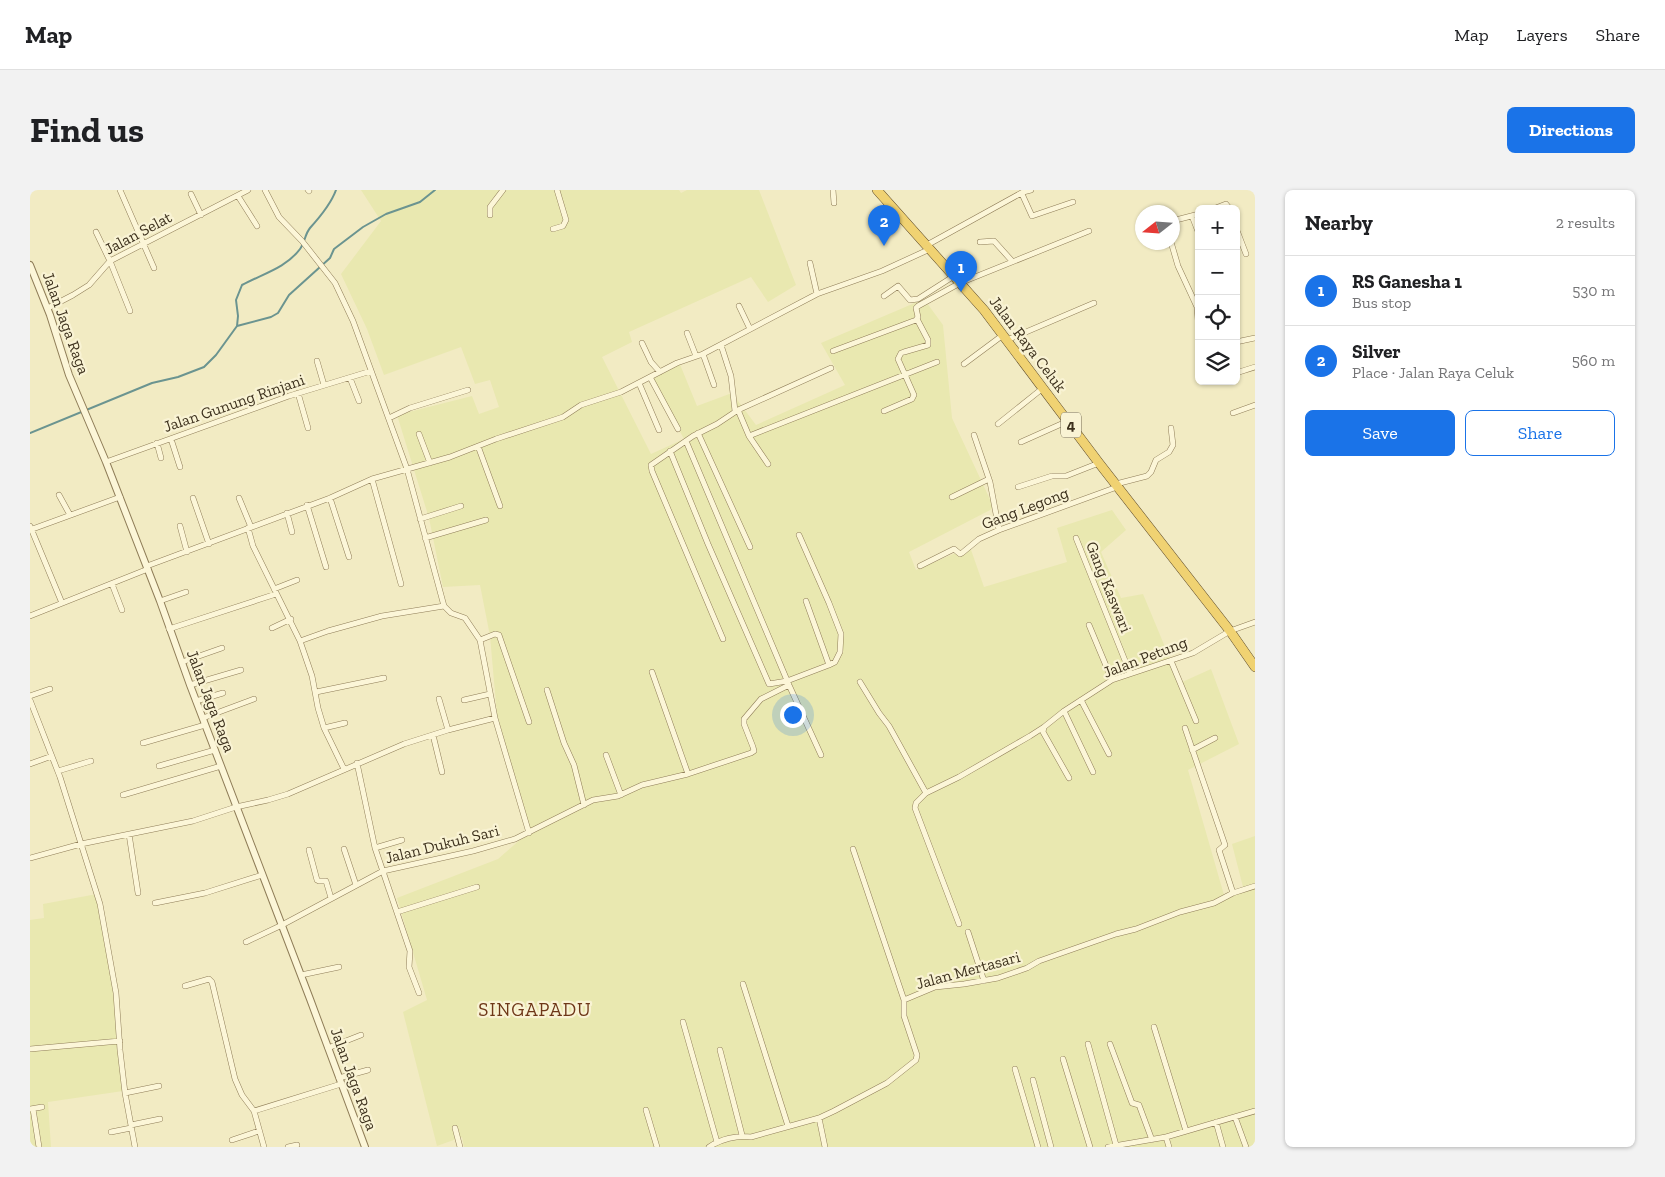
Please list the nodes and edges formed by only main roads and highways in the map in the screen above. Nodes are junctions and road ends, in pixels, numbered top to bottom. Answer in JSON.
{"nodes":[{"id":1,"x":877,"y":190,"type":"edge"},
{"id":2,"x":1255,"y":667,"type":"edge"}],
"edges":[{"from":1,"to":2,"type":"highway","name":"Jalan Raya Celuk","number":"4"}]}
